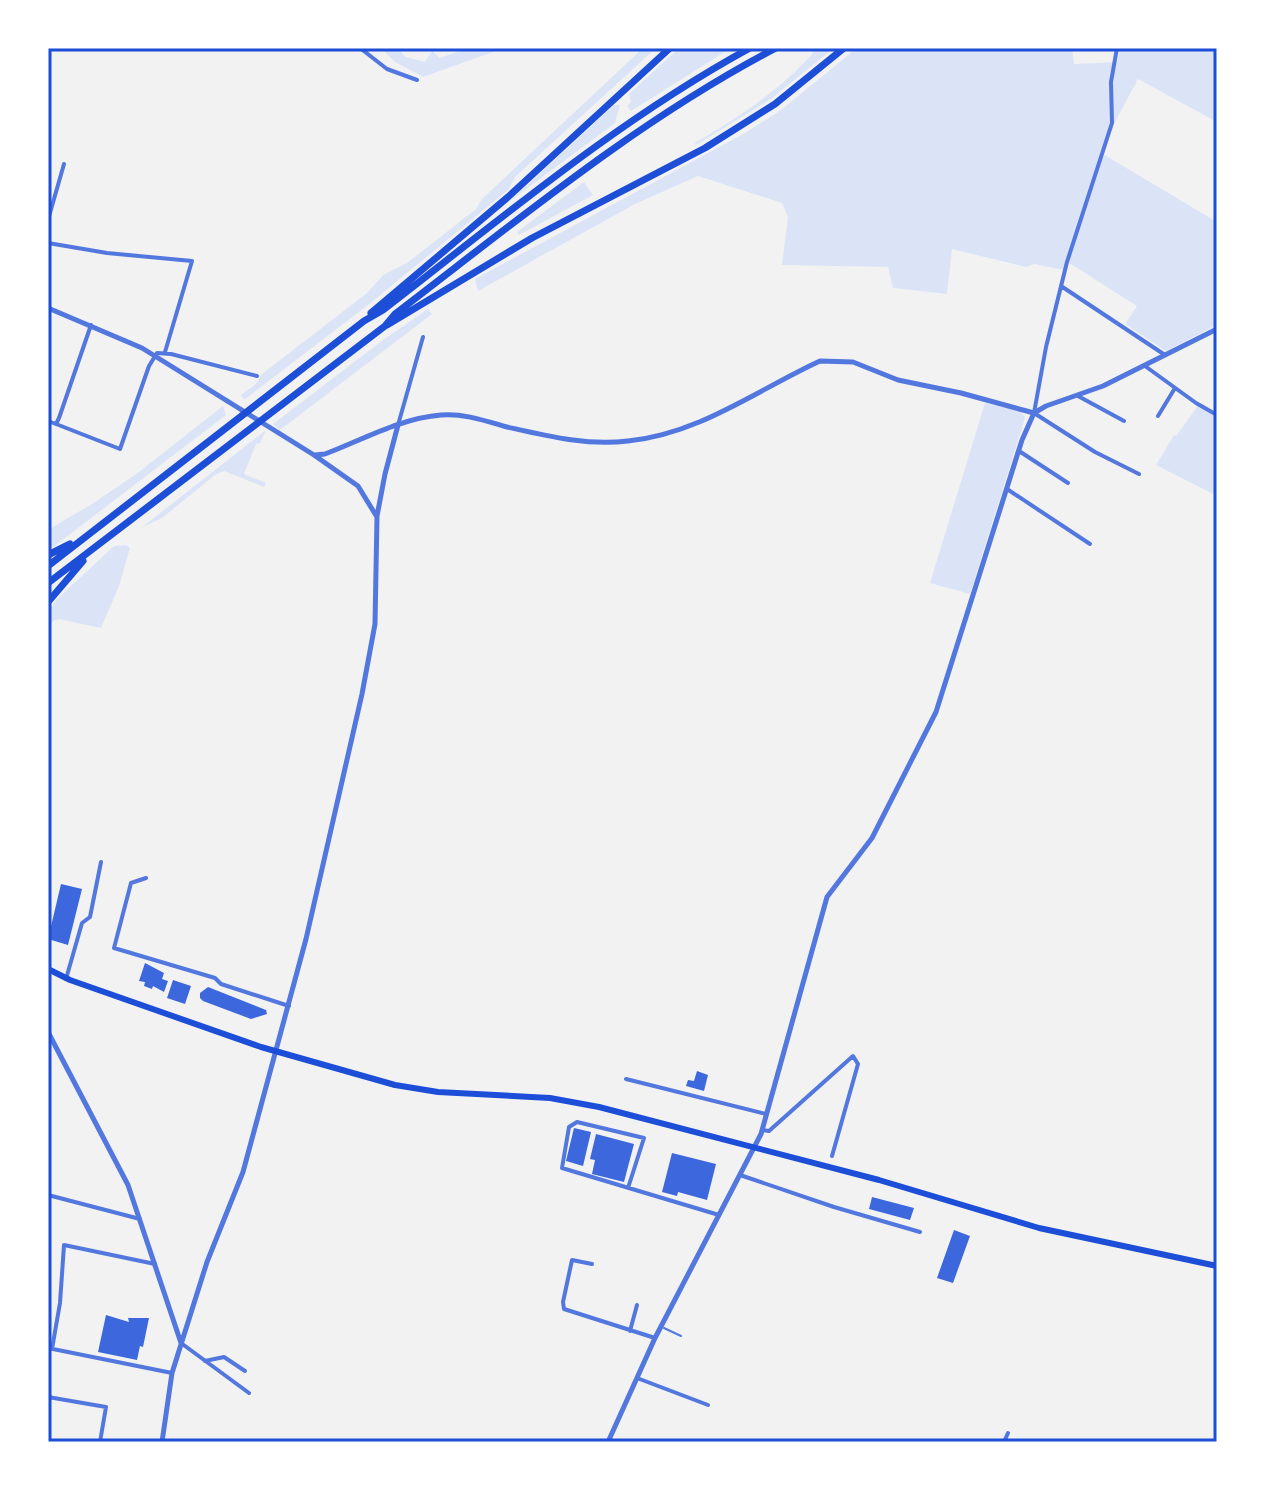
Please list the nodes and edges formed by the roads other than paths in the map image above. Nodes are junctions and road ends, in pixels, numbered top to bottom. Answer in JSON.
{"nodes":[{"id":1,"x":360,"y":48,"type":"edge"},
{"id":2,"x":670,"y":48,"type":"edge"},
{"id":3,"x":750,"y":48,"type":"edge"},
{"id":4,"x":776,"y":48,"type":"edge"},
{"id":5,"x":844,"y":48,"type":"edge"},
{"id":6,"x":1117,"y":48,"type":"edge"},
{"id":7,"x":417,"y":80,"type":"dead end"},
{"id":8,"x":64,"y":164,"type":"dead end"},
{"id":9,"x":48,"y":220,"type":"edge"},
{"id":10,"x":48,"y":243,"type":"edge"},
{"id":11,"x":1061,"y":286,"type":"junction"},
{"id":12,"x":48,"y":308,"type":"edge"},
{"id":13,"x":364,"y":321,"type":"junction"},
{"id":14,"x":92,"y":325,"type":"junction"},
{"id":15,"x":385,"y":326,"type":"junction"},
{"id":16,"x":1217,"y":329,"type":"edge"},
{"id":17,"x":423,"y":337,"type":"dead end"},
{"id":18,"x":165,"y":352,"type":"junction"},
{"id":19,"x":154,"y":355,"type":"junction"},
{"id":20,"x":1166,"y":355,"type":"junction"},
{"id":21,"x":1145,"y":366,"type":"junction"},
{"id":22,"x":257,"y":376,"type":"dead end"},
{"id":23,"x":1175,"y":388,"type":"junction"},
{"id":24,"x":1078,"y":396,"type":"junction"},
{"id":25,"x":1034,"y":413,"type":"junction"},
{"id":26,"x":1217,"y":415,"type":"edge"},
{"id":27,"x":1158,"y":416,"type":"dead end"},
{"id":28,"x":48,"y":421,"type":"edge"},
{"id":29,"x":1124,"y":421,"type":"dead end"},
{"id":30,"x":56,"y":424,"type":"junction"},
{"id":31,"x":398,"y":425,"type":"junction"},
{"id":32,"x":1019,"y":451,"type":"junction"},
{"id":33,"x":314,"y":455,"type":"junction"},
{"id":34,"x":1139,"y":474,"type":"dead end"},
{"id":35,"x":1068,"y":483,"type":"dead end"},
{"id":36,"x":1007,"y":489,"type":"junction"},
{"id":37,"x":377,"y":517,"type":"junction"},
{"id":38,"x":83,"y":538,"type":"junction"},
{"id":39,"x":1090,"y":544,"type":"dead end"},
{"id":40,"x":92,"y":550,"type":"junction"},
{"id":41,"x":48,"y":555,"type":"edge"},
{"id":42,"x":48,"y":566,"type":"edge"},
{"id":43,"x":48,"y":583,"type":"edge"},
{"id":44,"x":48,"y":602,"type":"edge"},
{"id":45,"x":101,"y":862,"type":"dead end"},
{"id":46,"x":146,"y":878,"type":"dead end"},
{"id":47,"x":48,"y":969,"type":"edge"},
{"id":48,"x":48,"y":975,"type":"edge"},
{"id":49,"x":63,"y":978,"type":"junction"},
{"id":50,"x":289,"y":1006,"type":"junction"},
{"id":51,"x":48,"y":1032,"type":"edge"},
{"id":52,"x":277,"y":1051,"type":"junction"},
{"id":53,"x":626,"y":1079,"type":"dead end"},
{"id":54,"x":766,"y":1114,"type":"junction"},
{"id":55,"x":762,"y":1130,"type":"junction"},
{"id":56,"x":752,"y":1148,"type":"junction"},
{"id":57,"x":832,"y":1156,"type":"dead end"},
{"id":58,"x":740,"y":1175,"type":"junction"},
{"id":59,"x":628,"y":1188,"type":"junction"},
{"id":60,"x":48,"y":1195,"type":"edge"},
{"id":61,"x":719,"y":1215,"type":"junction"},
{"id":62,"x":140,"y":1219,"type":"junction"},
{"id":63,"x":920,"y":1232,"type":"dead end"},
{"id":64,"x":155,"y":1264,"type":"junction"},
{"id":65,"x":592,"y":1264,"type":"dead end"},
{"id":66,"x":1217,"y":1266,"type":"edge"},
{"id":67,"x":637,"y":1305,"type":"dead end"},
{"id":68,"x":661,"y":1327,"type":"junction"},
{"id":69,"x":630,"y":1331,"type":"junction"},
{"id":70,"x":681,"y":1336,"type":"dead end"},
{"id":71,"x":655,"y":1338,"type":"junction"},
{"id":72,"x":181,"y":1343,"type":"junction"},
{"id":73,"x":50,"y":1349,"type":"edge"},
{"id":74,"x":205,"y":1361,"type":"junction"},
{"id":75,"x":245,"y":1371,"type":"dead end"},
{"id":76,"x":172,"y":1373,"type":"junction"},
{"id":77,"x":637,"y":1378,"type":"junction"},
{"id":78,"x":249,"y":1393,"type":"dead end"},
{"id":79,"x":48,"y":1397,"type":"edge"},
{"id":80,"x":708,"y":1405,"type":"dead end"},
{"id":81,"x":1008,"y":1433,"type":"dead end"},
{"id":82,"x":100,"y":1442,"type":"edge"},
{"id":83,"x":162,"y":1442,"type":"edge"},
{"id":84,"x":608,"y":1442,"type":"edge"},
{"id":85,"x":1004,"y":1442,"type":"edge"}],
"edges":[{"from":1,"to":7,"type":"street"},
{"from":2,"to":13,"type":"highway"},
{"from":3,"to":13,"type":"highway"},
{"from":4,"to":15,"type":"highway"},
{"from":5,"to":15,"type":"highway"},
{"from":6,"to":11,"type":"street"},
{"from":8,"to":9,"type":"street"},
{"from":10,"to":18,"type":"street"},
{"from":11,"to":20,"type":"street"},
{"from":11,"to":25,"type":"street"},
{"from":12,"to":14,"type":"street"},
{"from":13,"to":38,"type":"highway"},
{"from":14,"to":19,"type":"street"},
{"from":14,"to":30,"type":"street"},
{"from":15,"to":40,"type":"highway"},
{"from":16,"to":20,"type":"street"},
{"from":17,"to":31,"type":"street"},
{"from":18,"to":19,"type":"street"},
{"from":18,"to":22,"type":"street"},
{"from":19,"to":30,"type":"street"},
{"from":19,"to":33,"type":"street"},
{"from":20,"to":21,"type":"street"},
{"from":21,"to":23,"type":"street"},
{"from":21,"to":24,"type":"street"},
{"from":23,"to":26,"type":"street"},
{"from":23,"to":27,"type":"street"},
{"from":24,"to":25,"type":"street"},
{"from":24,"to":29,"type":"street"},
{"from":25,"to":31,"type":"street"},
{"from":25,"to":32,"type":"street"},
{"from":25,"to":34,"type":"street"},
{"from":28,"to":30,"type":"street"},
{"from":31,"to":33,"type":"street"},
{"from":31,"to":37,"type":"street"},
{"from":32,"to":35,"type":"street"},
{"from":32,"to":36,"type":"street"},
{"from":33,"to":37,"type":"street"},
{"from":36,"to":39,"type":"street"},
{"from":36,"to":54,"type":"street"},
{"from":37,"to":50,"type":"street"},
{"from":38,"to":41,"type":"highway"},
{"from":38,"to":42,"type":"highway"},
{"from":40,"to":43,"type":"highway"},
{"from":40,"to":44,"type":"highway"},
{"from":45,"to":49,"type":"street"},
{"from":46,"to":50,"type":"street"},
{"from":47,"to":49,"type":"main road"},
{"from":48,"to":49,"type":"main road"},
{"from":49,"to":52,"type":"main road"},
{"from":50,"to":52,"type":"street"},
{"from":51,"to":62,"type":"street"},
{"from":52,"to":56,"type":"main road"},
{"from":52,"to":72,"type":"street"},
{"from":53,"to":54,"type":"street"},
{"from":54,"to":55,"type":"street"},
{"from":55,"to":56,"type":"street"},
{"from":55,"to":57,"type":"street"},
{"from":56,"to":58,"type":"street"},
{"from":56,"to":66,"type":"main road"},
{"from":58,"to":61,"type":"street"},
{"from":58,"to":63,"type":"street"},
{"from":59,"to":59,"type":"street"},
{"from":59,"to":61,"type":"street"},
{"from":60,"to":62,"type":"street"},
{"from":61,"to":68,"type":"street"},
{"from":62,"to":64,"type":"street"},
{"from":64,"to":72,"type":"street"},
{"from":64,"to":73,"type":"street"},
{"from":65,"to":69,"type":"street"},
{"from":67,"to":69,"type":"street"},
{"from":68,"to":70,"type":"lane"},
{"from":68,"to":71,"type":"street"},
{"from":69,"to":71,"type":"street"},
{"from":71,"to":77,"type":"street"},
{"from":72,"to":74,"type":"street"},
{"from":72,"to":76,"type":"street"},
{"from":73,"to":76,"type":"street"},
{"from":74,"to":75,"type":"street"},
{"from":74,"to":78,"type":"street"},
{"from":76,"to":83,"type":"street"},
{"from":77,"to":80,"type":"street"},
{"from":77,"to":84,"type":"street"},
{"from":79,"to":82,"type":"street"},
{"from":81,"to":85,"type":"street"}]}
